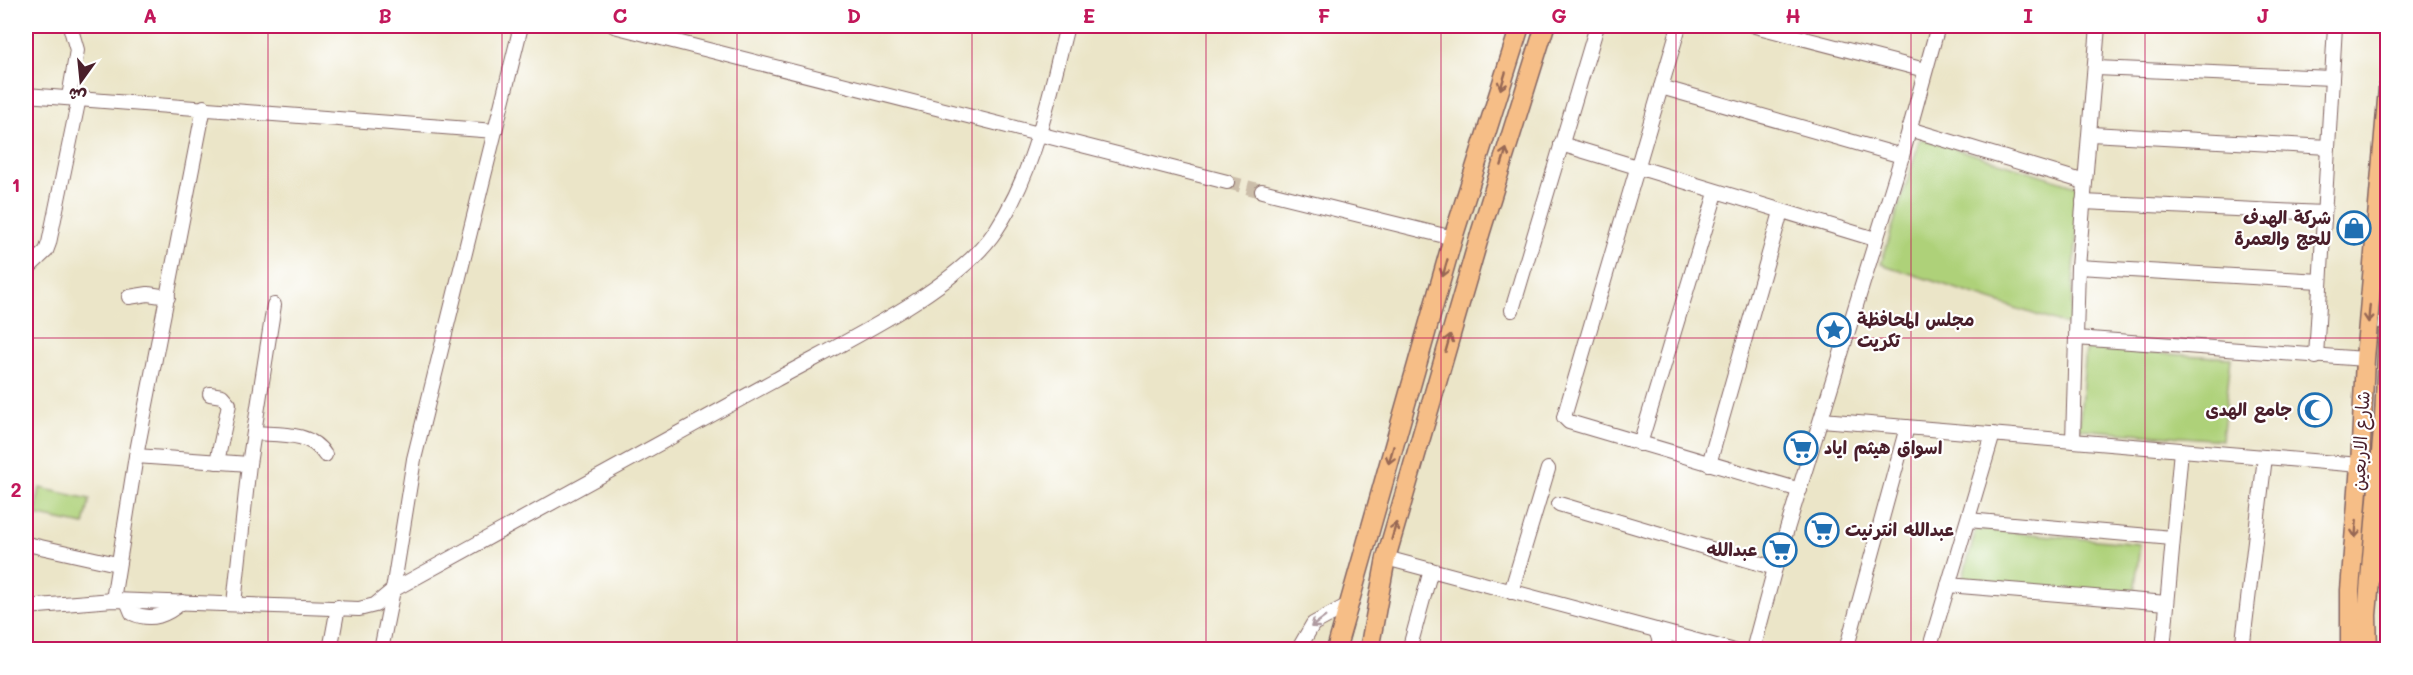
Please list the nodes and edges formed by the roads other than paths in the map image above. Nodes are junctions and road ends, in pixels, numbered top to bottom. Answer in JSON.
{"nodes":[{"id":1,"x":70,"y":26,"type":"edge"},
{"id":2,"x":521,"y":26,"type":"edge"},
{"id":3,"x":614,"y":26,"type":"edge"},
{"id":4,"x":1067,"y":26,"type":"edge"},
{"id":5,"x":1520,"y":26,"type":"edge"},
{"id":6,"x":1545,"y":26,"type":"edge"},
{"id":7,"x":1597,"y":26,"type":"edge"},
{"id":8,"x":1679,"y":26,"type":"edge"},
{"id":9,"x":1755,"y":26,"type":"edge"},
{"id":10,"x":1938,"y":26,"type":"edge"},
{"id":11,"x":2098,"y":26,"type":"edge"},
{"id":12,"x":2335,"y":26,"type":"edge"},
{"id":13,"x":2096,"y":68,"type":"junction"},
{"id":14,"x":1925,"y":70,"type":"junction"},
{"id":15,"x":2332,"y":78,"type":"junction"},
{"id":16,"x":1661,"y":87,"type":"junction"},
{"id":17,"x":2388,"y":88,"type":"edge"},
{"id":18,"x":26,"y":95,"type":"edge"},
{"id":19,"x":74,"y":98,"type":"junction"},
{"id":20,"x":204,"y":107,"type":"junction"},
{"id":21,"x":1909,"y":129,"type":"junction"},
{"id":22,"x":495,"y":131,"type":"junction"},
{"id":23,"x":2091,"y":134,"type":"junction"},
{"id":24,"x":1039,"y":135,"type":"junction"},
{"id":25,"x":1561,"y":144,"type":"junction"},
{"id":26,"x":2328,"y":147,"type":"junction"},
{"id":27,"x":1902,"y":156,"type":"junction"},
{"id":28,"x":1636,"y":168,"type":"junction"},
{"id":29,"x":1227,"y":182,"type":"tunnel mouth"},
{"id":30,"x":2085,"y":182,"type":"junction"},
{"id":31,"x":1262,"y":191,"type":"tunnel mouth"},
{"id":32,"x":1716,"y":193,"type":"junction"},
{"id":33,"x":2083,"y":202,"type":"junction"},
{"id":34,"x":1780,"y":212,"type":"junction"},
{"id":35,"x":2324,"y":213,"type":"junction"},
{"id":36,"x":1456,"y":231,"type":"junction"},
{"id":37,"x":1481,"y":231,"type":"junction"},
{"id":38,"x":1875,"y":239,"type":"junction"},
{"id":39,"x":2078,"y":267,"type":"junction"},
{"id":40,"x":26,"y":270,"type":"edge"},
{"id":41,"x":139,"y":280,"type":"dead end"},
{"id":42,"x":2320,"y":281,"type":"junction"},
{"id":43,"x":168,"y":297,"type":"junction"},
{"id":44,"x":274,"y":304,"type":"dead end"},
{"id":45,"x":1512,"y":310,"type":"dead end"},
{"id":46,"x":2076,"y":338,"type":"junction"},
{"id":47,"x":2387,"y":344,"type":"edge"},
{"id":48,"x":2316,"y":357,"type":"junction"},
{"id":49,"x":2365,"y":359,"type":"junction"},
{"id":50,"x":210,"y":394,"type":"dead end"},
{"id":51,"x":2362,"y":417,"type":"junction"},
{"id":52,"x":2384,"y":418,"type":"junction"},
{"id":53,"x":1822,"y":420,"type":"junction"},
{"id":54,"x":1907,"y":427,"type":"junction"},
{"id":55,"x":254,"y":433,"type":"junction"},
{"id":56,"x":1993,"y":434,"type":"junction"},
{"id":57,"x":2073,"y":441,"type":"junction"},
{"id":58,"x":1640,"y":444,"type":"junction"},
{"id":59,"x":2181,"y":450,"type":"junction"},
{"id":60,"x":325,"y":455,"type":"dead end"},
{"id":61,"x":136,"y":456,"type":"junction"},
{"id":62,"x":2265,"y":457,"type":"junction"},
{"id":63,"x":217,"y":462,"type":"junction"},
{"id":64,"x":249,"y":464,"type":"junction"},
{"id":65,"x":1709,"y":464,"type":"junction"},
{"id":66,"x":2360,"y":465,"type":"junction"},
{"id":67,"x":1548,"y":469,"type":"dead end"},
{"id":68,"x":1800,"y":490,"type":"junction"},
{"id":69,"x":1559,"y":504,"type":"dead end"},
{"id":70,"x":2382,"y":511,"type":"edge"},
{"id":71,"x":1968,"y":520,"type":"junction"},
{"id":72,"x":2172,"y":538,"type":"junction"},
{"id":73,"x":27,"y":544,"type":"dead end"},
{"id":74,"x":1386,"y":558,"type":"junction"},
{"id":75,"x":117,"y":564,"type":"junction"},
{"id":76,"x":1775,"y":568,"type":"junction"},
{"id":77,"x":1431,"y":570,"type":"junction"},
{"id":78,"x":1948,"y":585,"type":"junction"},
{"id":79,"x":393,"y":590,"type":"junction"},
{"id":80,"x":1512,"y":592,"type":"junction"},
{"id":81,"x":112,"y":600,"type":"junction"},
{"id":82,"x":1377,"y":601,"type":"junction"},
{"id":83,"x":2167,"y":603,"type":"junction"},
{"id":84,"x":234,"y":604,"type":"junction"},
{"id":85,"x":1348,"y":605,"type":"junction"},
{"id":86,"x":26,"y":607,"type":"edge"},
{"id":87,"x":338,"y":608,"type":"junction"},
{"id":88,"x":1656,"y":630,"type":"junction"},
{"id":89,"x":330,"y":650,"type":"edge"},
{"id":90,"x":381,"y":650,"type":"edge"},
{"id":91,"x":1298,"y":650,"type":"edge"},
{"id":92,"x":1336,"y":650,"type":"edge"},
{"id":93,"x":1356,"y":650,"type":"edge"},
{"id":94,"x":1370,"y":650,"type":"edge"},
{"id":95,"x":1409,"y":650,"type":"edge"},
{"id":96,"x":1670,"y":650,"type":"edge"},
{"id":97,"x":1731,"y":650,"type":"edge"},
{"id":98,"x":1753,"y":650,"type":"edge"},
{"id":99,"x":1846,"y":650,"type":"edge"},
{"id":100,"x":1929,"y":650,"type":"edge"},
{"id":101,"x":2163,"y":650,"type":"edge"},
{"id":102,"x":2242,"y":650,"type":"edge"},
{"id":103,"x":2350,"y":650,"type":"edge"},
{"id":104,"x":2368,"y":650,"type":"edge"}],
"edges":[{"from":1,"to":19,"type":"street"},
{"from":2,"to":22,"type":"street"},
{"from":3,"to":24,"type":"street"},
{"from":4,"to":24,"type":"street"},
{"from":5,"to":36,"type":"main road","one_way":true},
{"from":37,"to":6,"type":"main road","one_way":true},
{"from":7,"to":25,"type":"street"},
{"from":8,"to":16,"type":"street"},
{"from":9,"to":14,"type":"street"},
{"from":10,"to":14,"type":"street"},
{"from":11,"to":13,"type":"street"},
{"from":12,"to":15,"type":"street"},
{"from":13,"to":15,"type":"street"},
{"from":13,"to":23,"type":"street"},
{"from":14,"to":21,"type":"street"},
{"from":15,"to":26,"type":"street"},
{"from":16,"to":27,"type":"street"},
{"from":16,"to":28,"type":"street"},
{"from":17,"to":49,"type":"main road","name":"شارع الاربعين","one_way":true},
{"from":18,"to":19,"type":"street"},
{"from":19,"to":20,"type":"street"},
{"from":19,"to":40,"type":"street"},
{"from":20,"to":22,"type":"street"},
{"from":20,"to":43,"type":"street"},
{"from":21,"to":27,"type":"street"},
{"from":21,"to":30,"type":"street"},
{"from":22,"to":79,"type":"street"},
{"from":23,"to":26,"type":"street"},
{"from":23,"to":30,"type":"street"},
{"from":24,"to":29,"type":"street"},
{"from":24,"to":79,"type":"street"},
{"from":25,"to":28,"type":"street"},
{"from":25,"to":45,"type":"street"},
{"from":26,"to":35,"type":"street"},
{"from":27,"to":38,"type":"street"},
{"from":28,"to":32,"type":"street"},
{"from":28,"to":58,"type":"street"},
{"from":30,"to":33,"type":"street"},
{"from":31,"to":36,"type":"street"},
{"from":32,"to":34,"type":"street"},
{"from":32,"to":58,"type":"street"},
{"from":33,"to":35,"type":"street"},
{"from":33,"to":39,"type":"street"},
{"from":34,"to":38,"type":"street"},
{"from":34,"to":65,"type":"street"},
{"from":35,"to":42,"type":"street"},
{"from":36,"to":37,"type":"main road"},
{"from":36,"to":85,"type":"main road","one_way":true},
{"from":74,"to":37,"type":"main road","one_way":true},
{"from":38,"to":53,"type":"street"},
{"from":39,"to":42,"type":"street"},
{"from":39,"to":46,"type":"street"},
{"from":41,"to":43,"type":"street"},
{"from":42,"to":48,"type":"street"},
{"from":43,"to":61,"type":"street"},
{"from":44,"to":55,"type":"street"},
{"from":46,"to":48,"type":"street"},
{"from":46,"to":57,"type":"street"},
{"from":47,"to":52,"type":"main road","name":"شارع الاربعين"},
{"from":48,"to":49,"type":"street"},
{"from":49,"to":51,"type":"main road","name":"شارع الاربعين"},
{"from":50,"to":63,"type":"street"},
{"from":51,"to":52,"type":"main road"},
{"from":51,"to":66,"type":"main road","name":"شارع الاربعين"},
{"from":52,"to":70,"type":"main road","name":"شارع الاربعين"},
{"from":53,"to":54,"type":"street"},
{"from":53,"to":68,"type":"street"},
{"from":54,"to":56,"type":"street"},
{"from":54,"to":99,"type":"street"},
{"from":55,"to":60,"type":"street"},
{"from":55,"to":64,"type":"street"},
{"from":56,"to":57,"type":"street"},
{"from":56,"to":71,"type":"street"},
{"from":57,"to":59,"type":"street"},
{"from":58,"to":65,"type":"street"},
{"from":59,"to":62,"type":"street"},
{"from":59,"to":72,"type":"street"},
{"from":61,"to":63,"type":"street"},
{"from":61,"to":75,"type":"street"},
{"from":62,"to":66,"type":"street"},
{"from":62,"to":102,"type":"street"},
{"from":63,"to":64,"type":"street"},
{"from":64,"to":84,"type":"street"},
{"from":65,"to":68,"type":"street"},
{"from":66,"to":103,"type":"main road","name":"شارع الاربعين","one_way":true},
{"from":67,"to":80,"type":"street"},
{"from":68,"to":76,"type":"street"},
{"from":69,"to":76,"type":"street"},
{"from":70,"to":104,"type":"main road","name":"شارع الاربعين"},
{"from":71,"to":72,"type":"street"},
{"from":71,"to":78,"type":"street"},
{"from":72,"to":83,"type":"street"},
{"from":73,"to":75,"type":"street"},
{"from":74,"to":77,"type":"street"},
{"from":74,"to":82,"type":"main road"},
{"from":75,"to":81,"type":"street"},
{"from":76,"to":98,"type":"street"},
{"from":77,"to":80,"type":"street"},
{"from":77,"to":95,"type":"street"},
{"from":78,"to":83,"type":"street"},
{"from":78,"to":100,"type":"street"},
{"from":79,"to":87,"type":"street"},
{"from":79,"to":90,"type":"street"},
{"from":80,"to":88,"type":"street"},
{"from":81,"to":84,"type":"street"},
{"from":81,"to":86,"type":"street"},
{"from":82,"to":93,"type":"main road"},
{"from":82,"to":94,"type":"main road"},
{"from":83,"to":101,"type":"street"},
{"from":84,"to":87,"type":"street"},
{"from":85,"to":91,"type":"street","one_way":true},
{"from":85,"to":92,"type":"main road"},
{"from":87,"to":89,"type":"street"},
{"from":88,"to":96,"type":"street"},
{"from":88,"to":97,"type":"street"}]}
